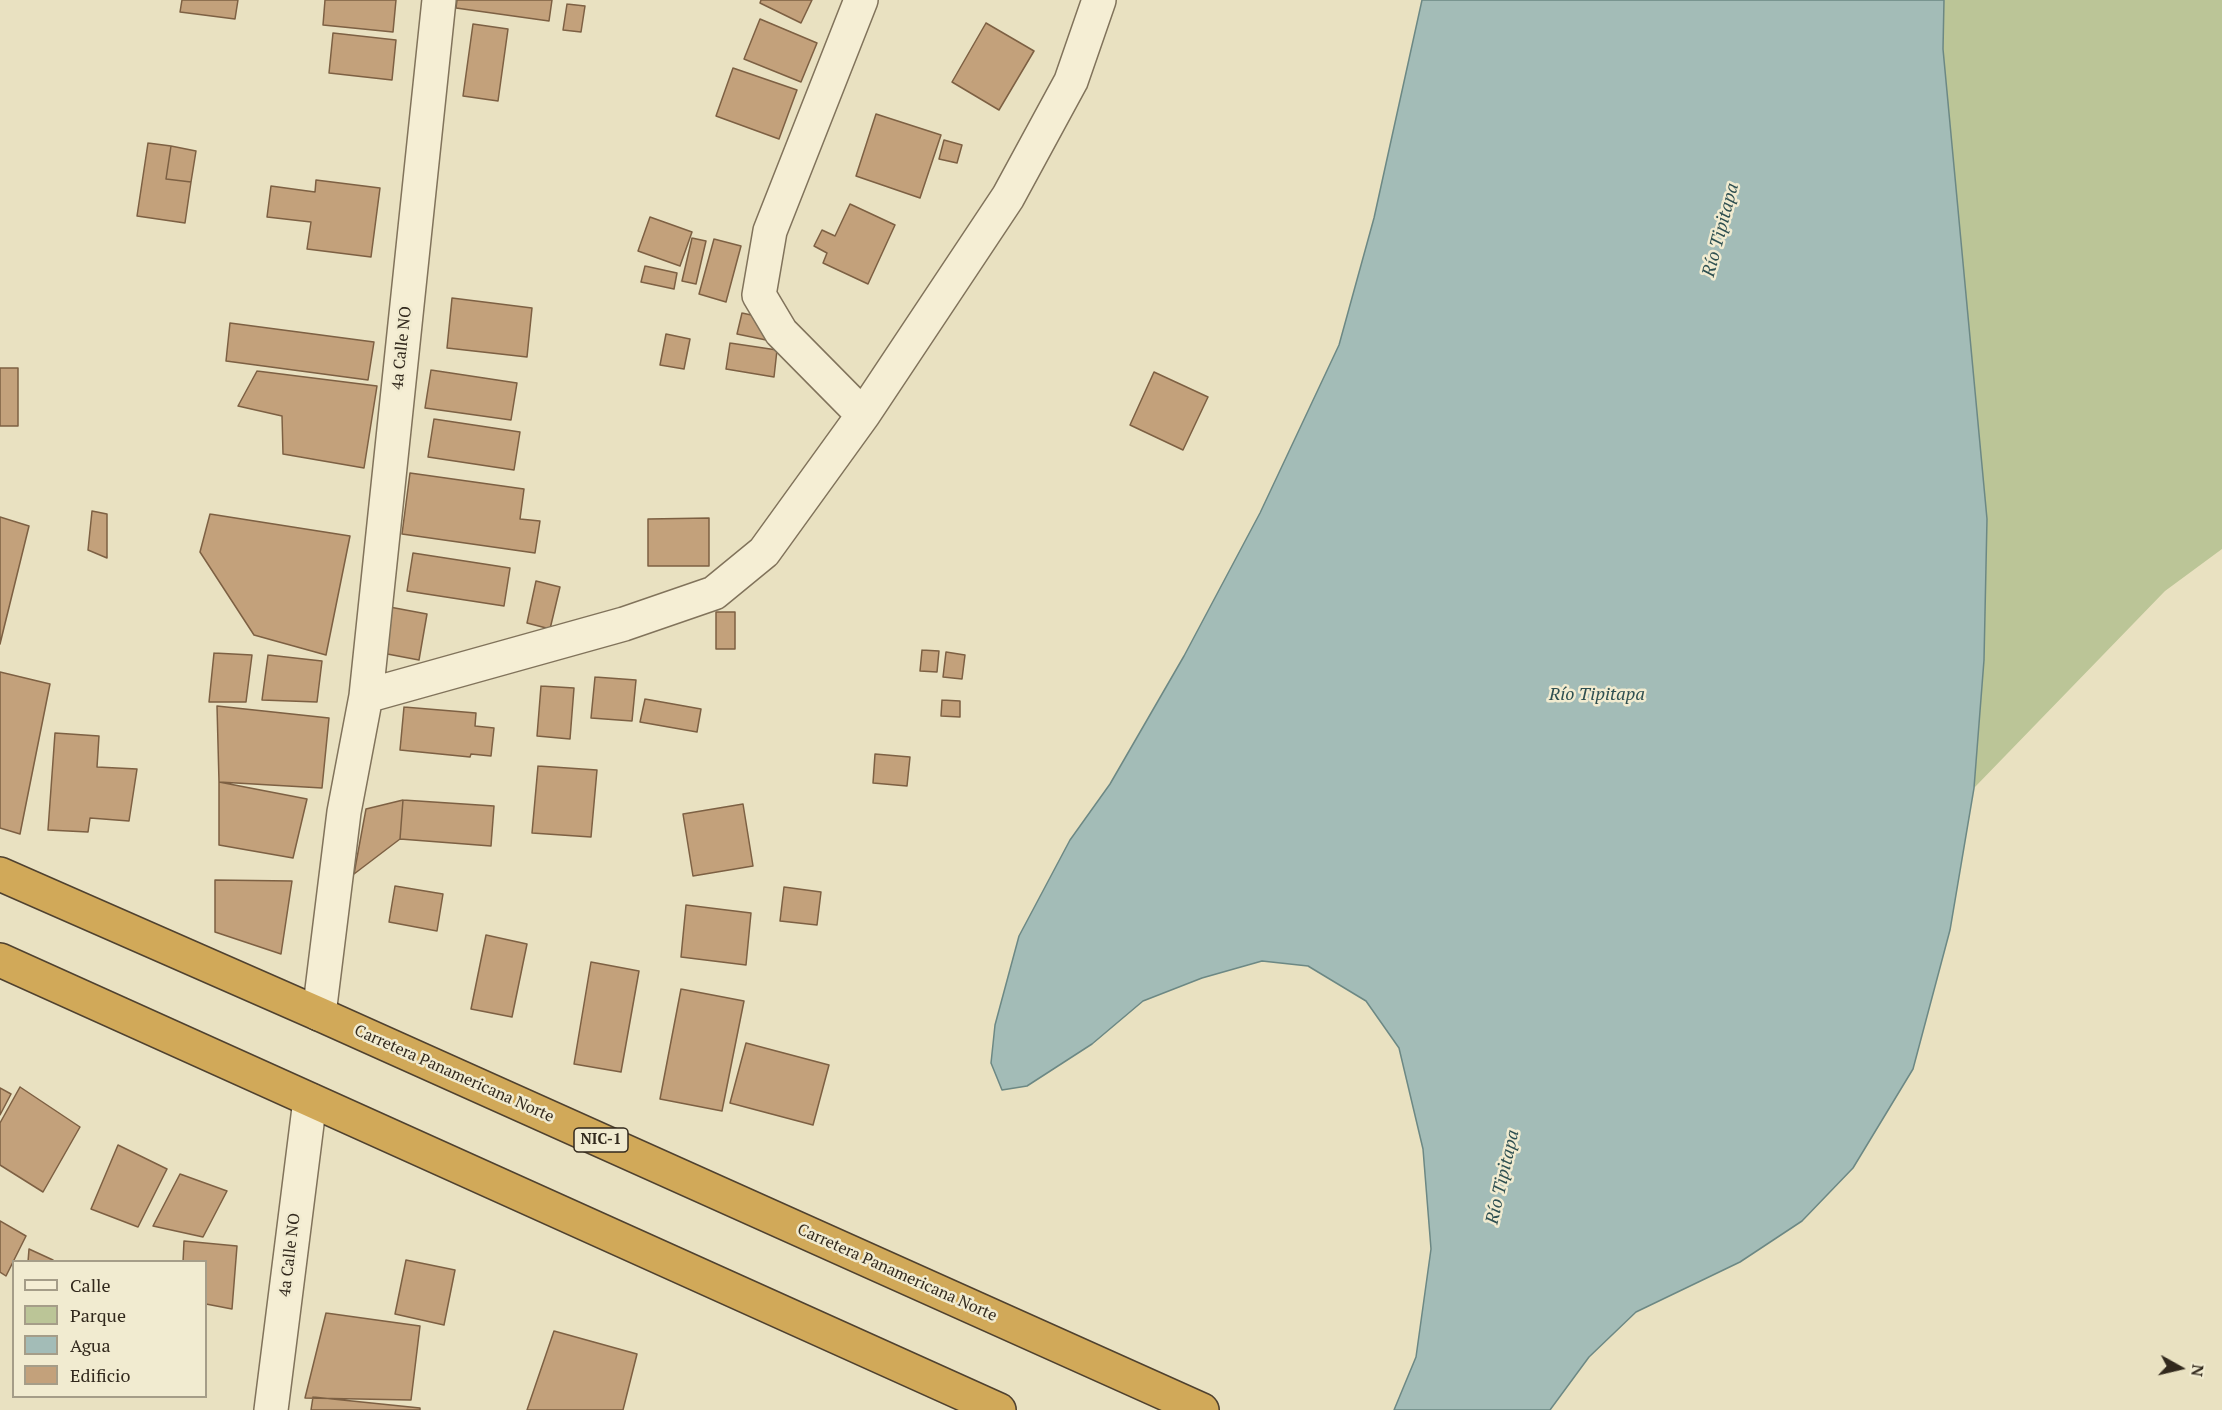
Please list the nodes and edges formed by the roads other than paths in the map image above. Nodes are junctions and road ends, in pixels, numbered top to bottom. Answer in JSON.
{"nodes":[{"id":1,"x":439,"y":0,"type":"edge"},
{"id":2,"x":861,"y":0,"type":"edge"},
{"id":3,"x":1099,"y":0,"type":"edge"},
{"id":4,"x":863,"y":415,"type":"junction"},
{"id":5,"x":366,"y":696,"type":"junction"},
{"id":6,"x":0,"y":874,"type":"edge"},
{"id":7,"x":0,"y":960,"type":"edge"},
{"id":8,"x":319,"y":1014,"type":"junction"},
{"id":9,"x":310,"y":1100,"type":"junction"},
{"id":10,"x":271,"y":1410,"type":"edge"},
{"id":11,"x":999,"y":1410,"type":"edge"},
{"id":12,"x":1202,"y":1410,"type":"edge"}],
"edges":[{"from":1,"to":5,"type":"street","name":"4a Calle NO"},
{"from":2,"to":4,"type":"street"},
{"from":3,"to":4,"type":"street"},
{"from":4,"to":5,"type":"street"},
{"from":5,"to":8,"type":"street","name":"4a Calle NO"},
{"from":6,"to":8,"type":"highway","name":"Carretera Panamericana Norte","number":"NIC-1"},
{"from":7,"to":9,"type":"highway"},
{"from":8,"to":12,"type":"highway","name":"Carretera Panamericana Norte","number":"NIC-1"},
{"from":9,"to":10,"type":"street","name":"4a Calle NO"},
{"from":9,"to":11,"type":"highway"}]}
